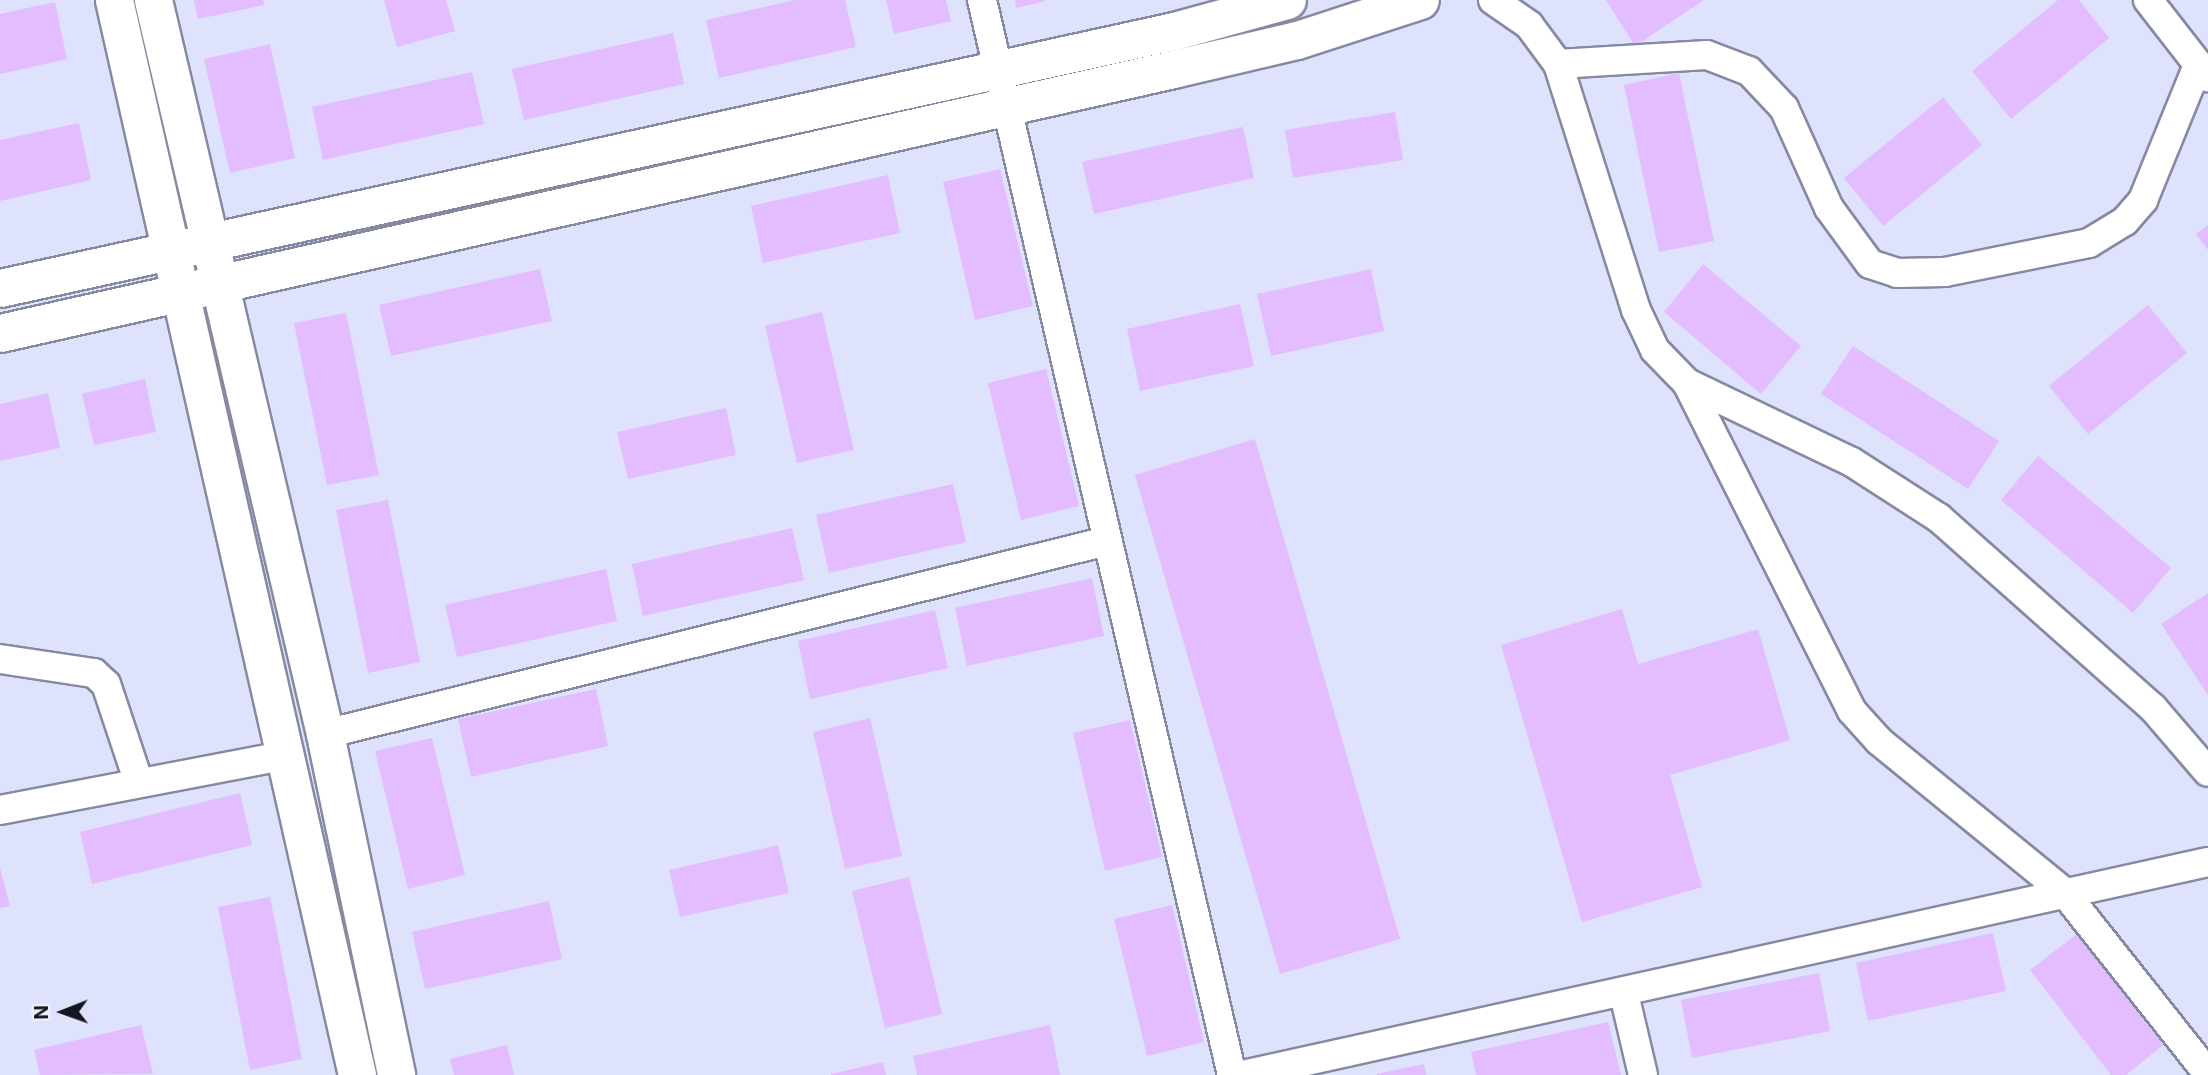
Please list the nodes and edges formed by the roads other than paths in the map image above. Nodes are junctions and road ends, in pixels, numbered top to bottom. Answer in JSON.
{"nodes":[{"id":1,"x":114,"y":0,"type":"edge"},
{"id":2,"x":153,"y":0,"type":"edge"},
{"id":3,"x":982,"y":0,"type":"edge"},
{"id":4,"x":1287,"y":0,"type":"edge"},
{"id":5,"x":1420,"y":0,"type":"edge"},
{"id":6,"x":1493,"y":0,"type":"edge"},
{"id":7,"x":2148,"y":0,"type":"edge"},
{"id":8,"x":1558,"y":64,"type":"junction"},
{"id":9,"x":998,"y":67,"type":"junction"},
{"id":10,"x":2203,"y":71,"type":"edge"},
{"id":11,"x":1005,"y":107,"type":"junction"},
{"id":12,"x":206,"y":241,"type":"junction"},
{"id":13,"x":171,"y":249,"type":"junction"},
{"id":14,"x":218,"y":286,"type":"junction"},
{"id":15,"x":0,"y":288,"type":"edge"},
{"id":16,"x":182,"y":293,"type":"junction"},
{"id":17,"x":0,"y":333,"type":"edge"},
{"id":18,"x":1687,"y":383,"type":"junction"},
{"id":19,"x":1107,"y":541,"type":"junction"},
{"id":20,"x":0,"y":659,"type":"edge"},
{"id":21,"x":325,"y":734,"type":"junction"},
{"id":22,"x":288,"y":755,"type":"junction"},
{"id":23,"x":2208,"y":772,"type":"edge"},
{"id":24,"x":139,"y":783,"type":"junction"},
{"id":25,"x":0,"y":810,"type":"edge"},
{"id":26,"x":2208,"y":862,"type":"edge"},
{"id":27,"x":2064,"y":892,"type":"junction"},
{"id":28,"x":1625,"y":994,"type":"junction"},
{"id":29,"x":2208,"y":1074,"type":"edge"},
{"id":30,"x":357,"y":1075,"type":"edge"},
{"id":31,"x":396,"y":1075,"type":"edge"},
{"id":32,"x":1232,"y":1075,"type":"edge"},
{"id":33,"x":1243,"y":1075,"type":"edge"},
{"id":34,"x":1643,"y":1075,"type":"edge"}],
"edges":[{"from":1,"to":13,"type":"street"},
{"from":2,"to":12,"type":"street"},
{"from":3,"to":9,"type":"street"},
{"from":4,"to":9,"type":"street"},
{"from":5,"to":11,"type":"street"},
{"from":6,"to":8,"type":"street"},
{"from":7,"to":10,"type":"street"},
{"from":8,"to":10,"type":"street"},
{"from":8,"to":18,"type":"street"},
{"from":9,"to":11,"type":"street"},
{"from":9,"to":12,"type":"street"},
{"from":11,"to":14,"type":"street"},
{"from":11,"to":19,"type":"street"},
{"from":12,"to":13,"type":"street"},
{"from":12,"to":14,"type":"street"},
{"from":13,"to":15,"type":"street"},
{"from":13,"to":16,"type":"street"},
{"from":14,"to":16,"type":"street"},
{"from":14,"to":21,"type":"street"},
{"from":16,"to":17,"type":"street"},
{"from":16,"to":22,"type":"street"},
{"from":18,"to":23,"type":"street"},
{"from":18,"to":27,"type":"street"},
{"from":19,"to":21,"type":"street"},
{"from":19,"to":32,"type":"street"},
{"from":20,"to":24,"type":"street"},
{"from":21,"to":31,"type":"street"},
{"from":22,"to":24,"type":"street"},
{"from":22,"to":30,"type":"street"},
{"from":24,"to":25,"type":"street"},
{"from":26,"to":27,"type":"street"},
{"from":27,"to":28,"type":"street"},
{"from":27,"to":29,"type":"street"},
{"from":28,"to":33,"type":"street"},
{"from":28,"to":34,"type":"street"}]}
